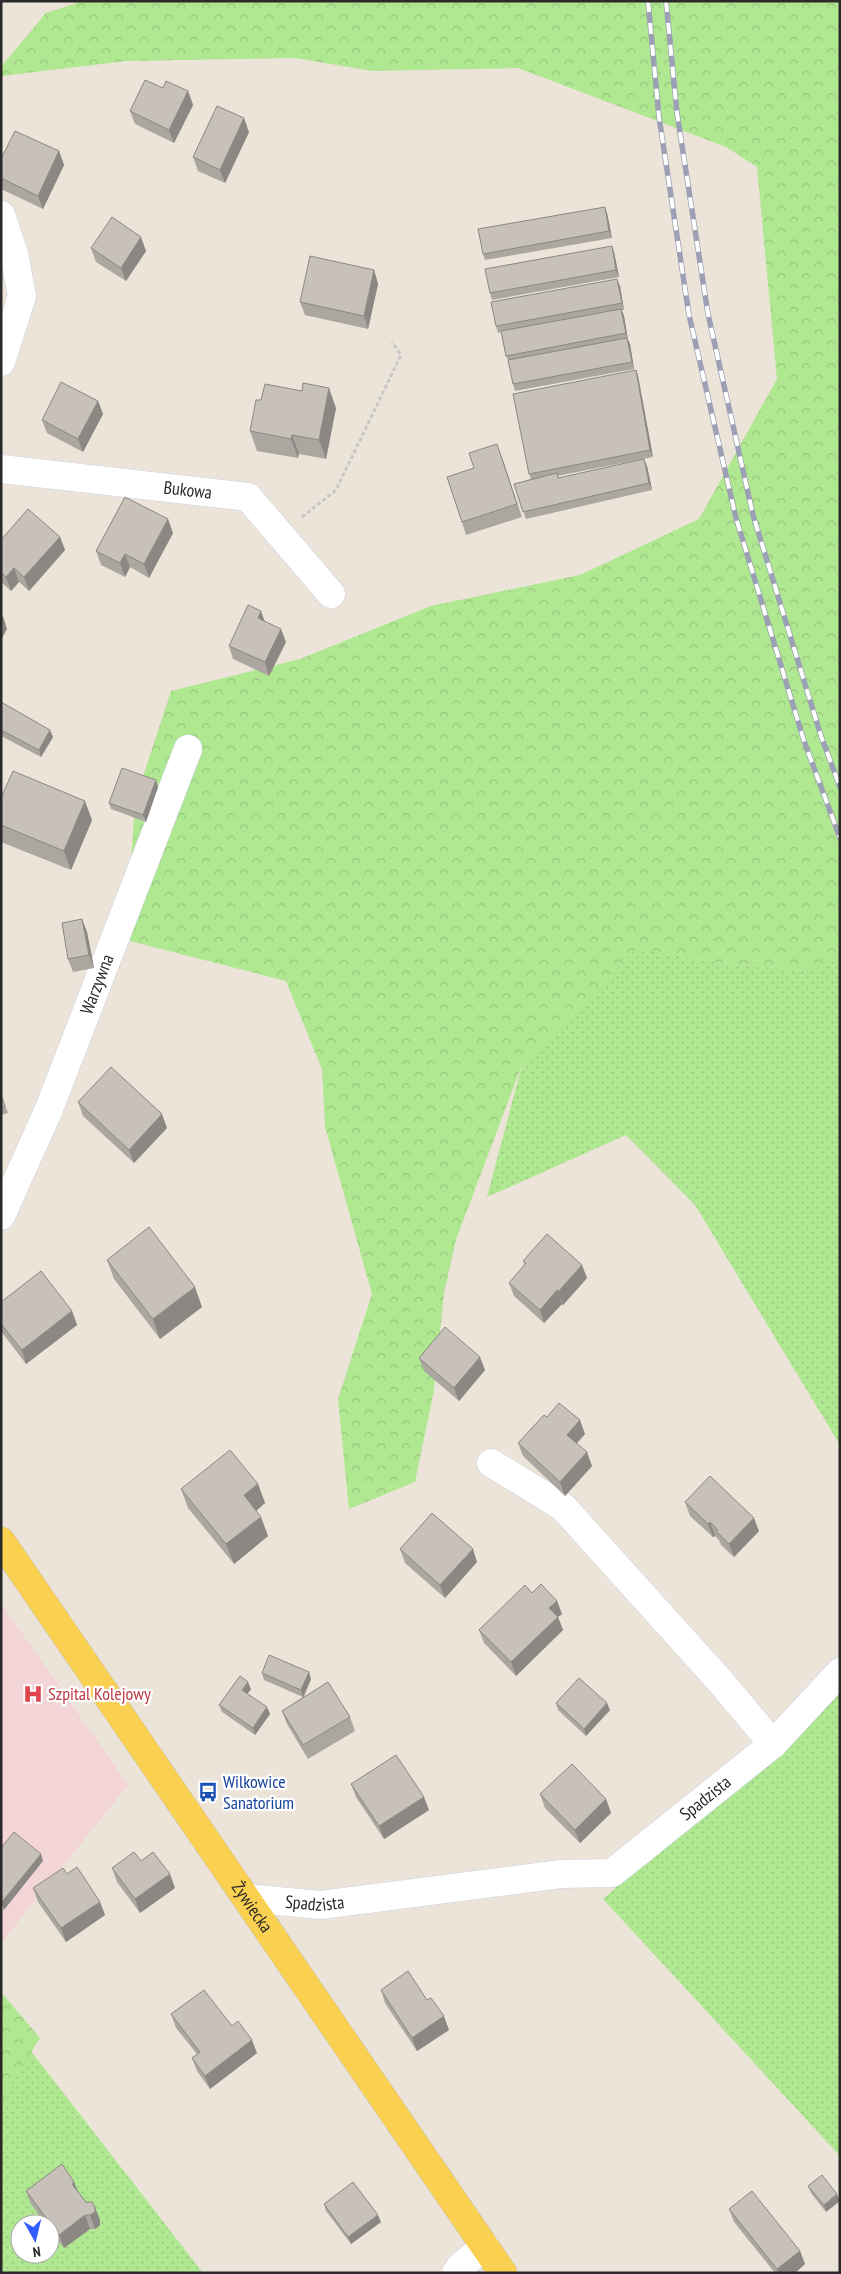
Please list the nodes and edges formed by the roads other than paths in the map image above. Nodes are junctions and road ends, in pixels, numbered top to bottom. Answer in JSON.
{"nodes":[{"id":1,"x":1,"y":215,"type":"edge"},
{"id":2,"x":1,"y":362,"type":"edge"},
{"id":3,"x":1,"y":469,"type":"edge"},
{"id":4,"x":331,"y":594,"type":"dead end"},
{"id":5,"x":188,"y":749,"type":"dead end"},
{"id":6,"x":1,"y":1216,"type":"edge"},
{"id":7,"x":490,"y":1463,"type":"dead end"},
{"id":8,"x":1,"y":1541,"type":"edge"},
{"id":9,"x":840,"y":1672,"type":"edge"},
{"id":10,"x":773,"y":1744,"type":"junction"},
{"id":11,"x":246,"y":1898,"type":"junction"},
{"id":12,"x":485,"y":2246,"type":"junction"},
{"id":13,"x":456,"y":2273,"type":"edge"},
{"id":14,"x":504,"y":2273,"type":"edge"}],
"edges":[{"from":1,"to":2,"type":"street"},
{"from":3,"to":4,"type":"street","name":"Bukowa"},
{"from":5,"to":6,"type":"street","name":"Warzywna"},
{"from":7,"to":10,"type":"street"},
{"from":8,"to":11,"type":"main road","name":"Żywiecka"},
{"from":9,"to":10,"type":"street","name":"Spadzista"},
{"from":10,"to":11,"type":"street","name":"Spadzista"},
{"from":11,"to":12,"type":"main road","name":"Żywiecka"},
{"from":12,"to":13,"type":"street"},
{"from":12,"to":14,"type":"main road","name":"Żywiecka"}]}
